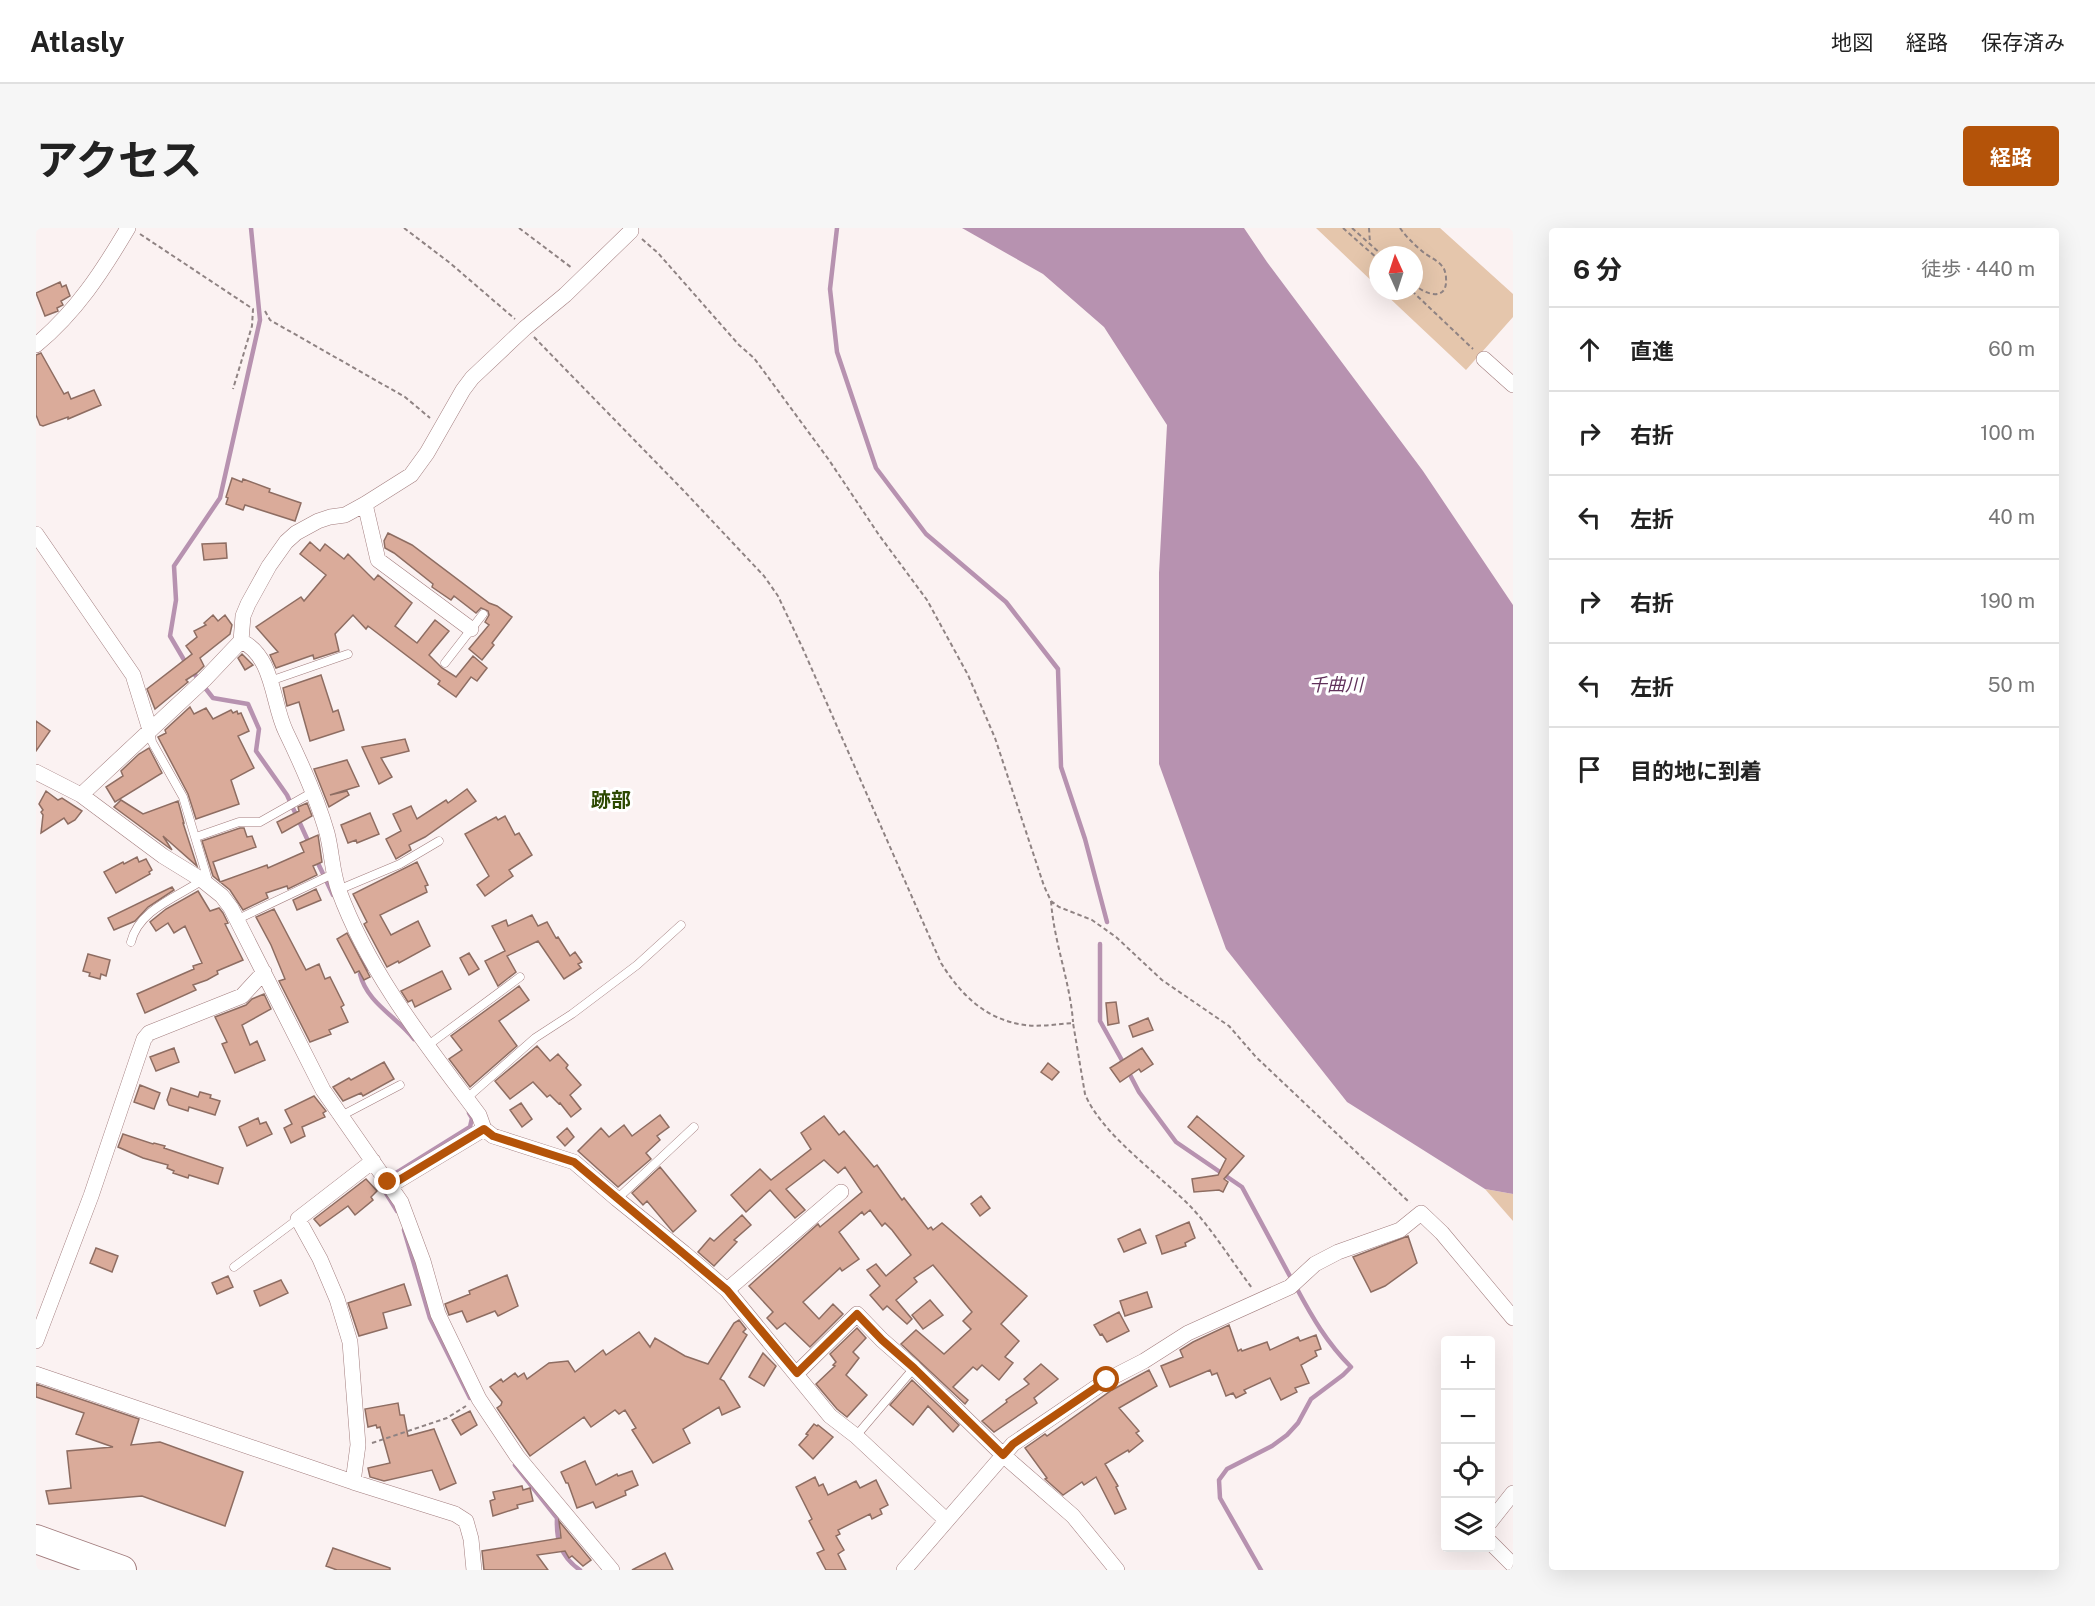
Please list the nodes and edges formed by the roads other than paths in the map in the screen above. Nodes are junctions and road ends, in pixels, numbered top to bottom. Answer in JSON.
{"nodes":[{"id":1,"x":134,"y":231,"type":"edge"},
{"id":2,"x":631,"y":231,"type":"road end"},
{"id":3,"x":36,"y":345,"type":"edge"},
{"id":4,"x":1484,"y":359,"type":"road end"},
{"id":5,"x":1513,"y":385,"type":"edge"},
{"id":6,"x":365,"y":504,"type":"junction"},
{"id":7,"x":36,"y":534,"type":"edge"},
{"id":8,"x":483,"y":614,"type":"dead end"},
{"id":9,"x":471,"y":629,"type":"junction"},
{"id":10,"x":241,"y":641,"type":"junction"},
{"id":11,"x":348,"y":654,"type":"dead end"},
{"id":12,"x":445,"y":663,"type":"dead end"},
{"id":13,"x":270,"y":681,"type":"junction"},
{"id":14,"x":150,"y":730,"type":"junction"},
{"id":15,"x":36,"y":772,"type":"edge"},
{"id":16,"x":313,"y":792,"type":"junction"},
{"id":17,"x":81,"y":795,"type":"junction"},
{"id":18,"x":196,"y":837,"type":"junction"},
{"id":19,"x":440,"y":842,"type":"dead end"},
{"id":20,"x":329,"y":876,"type":"junction"},
{"id":21,"x":202,"y":880,"type":"junction"},
{"id":22,"x":338,"y":890,"type":"junction"},
{"id":23,"x":238,"y":919,"type":"junction"},
{"id":24,"x":681,"y":925,"type":"dead end"},
{"id":25,"x":131,"y":942,"type":"dead end"},
{"id":26,"x":264,"y":972,"type":"junction"},
{"id":27,"x":520,"y":977,"type":"dead end"},
{"id":28,"x":427,"y":1046,"type":"junction"},
{"id":29,"x":400,"y":1085,"type":"dead end"},
{"id":30,"x":467,"y":1098,"type":"junction"},
{"id":31,"x":339,"y":1116,"type":"junction"},
{"id":32,"x":694,"y":1127,"type":"dead end"},
{"id":33,"x":484,"y":1129,"type":"junction"},
{"id":34,"x":384,"y":1175,"type":"junction"},
{"id":35,"x":841,"y":1192,"type":"dead end"},
{"id":36,"x":617,"y":1199,"type":"junction"},
{"id":37,"x":298,"y":1219,"type":"junction"},
{"id":38,"x":234,"y":1267,"type":"dead end"},
{"id":39,"x":727,"y":1290,"type":"junction"},
{"id":40,"x":1513,"y":1318,"type":"edge"},
{"id":41,"x":36,"y":1341,"type":"edge"},
{"id":42,"x":914,"y":1368,"type":"junction"},
{"id":43,"x":797,"y":1373,"type":"junction"},
{"id":44,"x":36,"y":1374,"type":"edge"},
{"id":45,"x":856,"y":1436,"type":"junction"},
{"id":46,"x":1003,"y":1455,"type":"junction"},
{"id":47,"x":353,"y":1482,"type":"junction"},
{"id":48,"x":1513,"y":1493,"type":"edge"},
{"id":49,"x":1495,"y":1517,"type":"edge"},
{"id":50,"x":946,"y":1520,"type":"junction"},
{"id":51,"x":36,"y":1539,"type":"edge"},
{"id":52,"x":1495,"y":1546,"type":"edge"},
{"id":53,"x":1513,"y":1565,"type":"edge"},
{"id":54,"x":122,"y":1570,"type":"edge"},
{"id":55,"x":474,"y":1570,"type":"edge"},
{"id":56,"x":612,"y":1570,"type":"edge"},
{"id":57,"x":904,"y":1570,"type":"edge"},
{"id":58,"x":1117,"y":1570,"type":"edge"}],
"edges":[{"from":1,"to":3,"type":"street"},
{"from":2,"to":6,"type":"street"},
{"from":4,"to":5,"type":"street"},
{"from":6,"to":9,"type":"street"},
{"from":6,"to":10,"type":"street"},
{"from":7,"to":14,"type":"street"},
{"from":8,"to":9,"type":"lane"},
{"from":9,"to":12,"type":"lane"},
{"from":10,"to":13,"type":"street"},
{"from":10,"to":14,"type":"street"},
{"from":11,"to":13,"type":"lane"},
{"from":13,"to":16,"type":"street"},
{"from":14,"to":17,"type":"street"},
{"from":14,"to":18,"type":"lane"},
{"from":15,"to":17,"type":"street"},
{"from":16,"to":18,"type":"lane"},
{"from":16,"to":20,"type":"street"},
{"from":17,"to":21,"type":"street"},
{"from":18,"to":21,"type":"lane"},
{"from":19,"to":22,"type":"lane"},
{"from":20,"to":22,"type":"street"},
{"from":20,"to":23,"type":"lane"},
{"from":21,"to":23,"type":"street"},
{"from":21,"to":25,"type":"lane"},
{"from":22,"to":28,"type":"street"},
{"from":23,"to":26,"type":"street"},
{"from":24,"to":30,"type":"lane"},
{"from":26,"to":31,"type":"street"},
{"from":26,"to":41,"type":"street"},
{"from":27,"to":28,"type":"lane"},
{"from":28,"to":30,"type":"street"},
{"from":29,"to":31,"type":"lane"},
{"from":30,"to":33,"type":"street"},
{"from":31,"to":34,"type":"street"},
{"from":32,"to":36,"type":"lane"},
{"from":33,"to":34,"type":"street"},
{"from":33,"to":36,"type":"street"},
{"from":34,"to":37,"type":"street"},
{"from":34,"to":56,"type":"street"},
{"from":35,"to":39,"type":"street"},
{"from":36,"to":39,"type":"street"},
{"from":37,"to":38,"type":"lane"},
{"from":37,"to":47,"type":"street"},
{"from":39,"to":43,"type":"street"},
{"from":40,"to":46,"type":"street"},
{"from":42,"to":43,"type":"street"},
{"from":42,"to":45,"type":"lane"},
{"from":42,"to":46,"type":"street"},
{"from":43,"to":45,"type":"street"},
{"from":44,"to":47,"type":"street"},
{"from":45,"to":50,"type":"street"},
{"from":46,"to":50,"type":"street"},
{"from":46,"to":58,"type":"street"},
{"from":47,"to":55,"type":"street"},
{"from":48,"to":49,"type":"street"},
{"from":50,"to":57,"type":"street"},
{"from":51,"to":54,"type":"highway"},
{"from":52,"to":53,"type":"street"}]}
